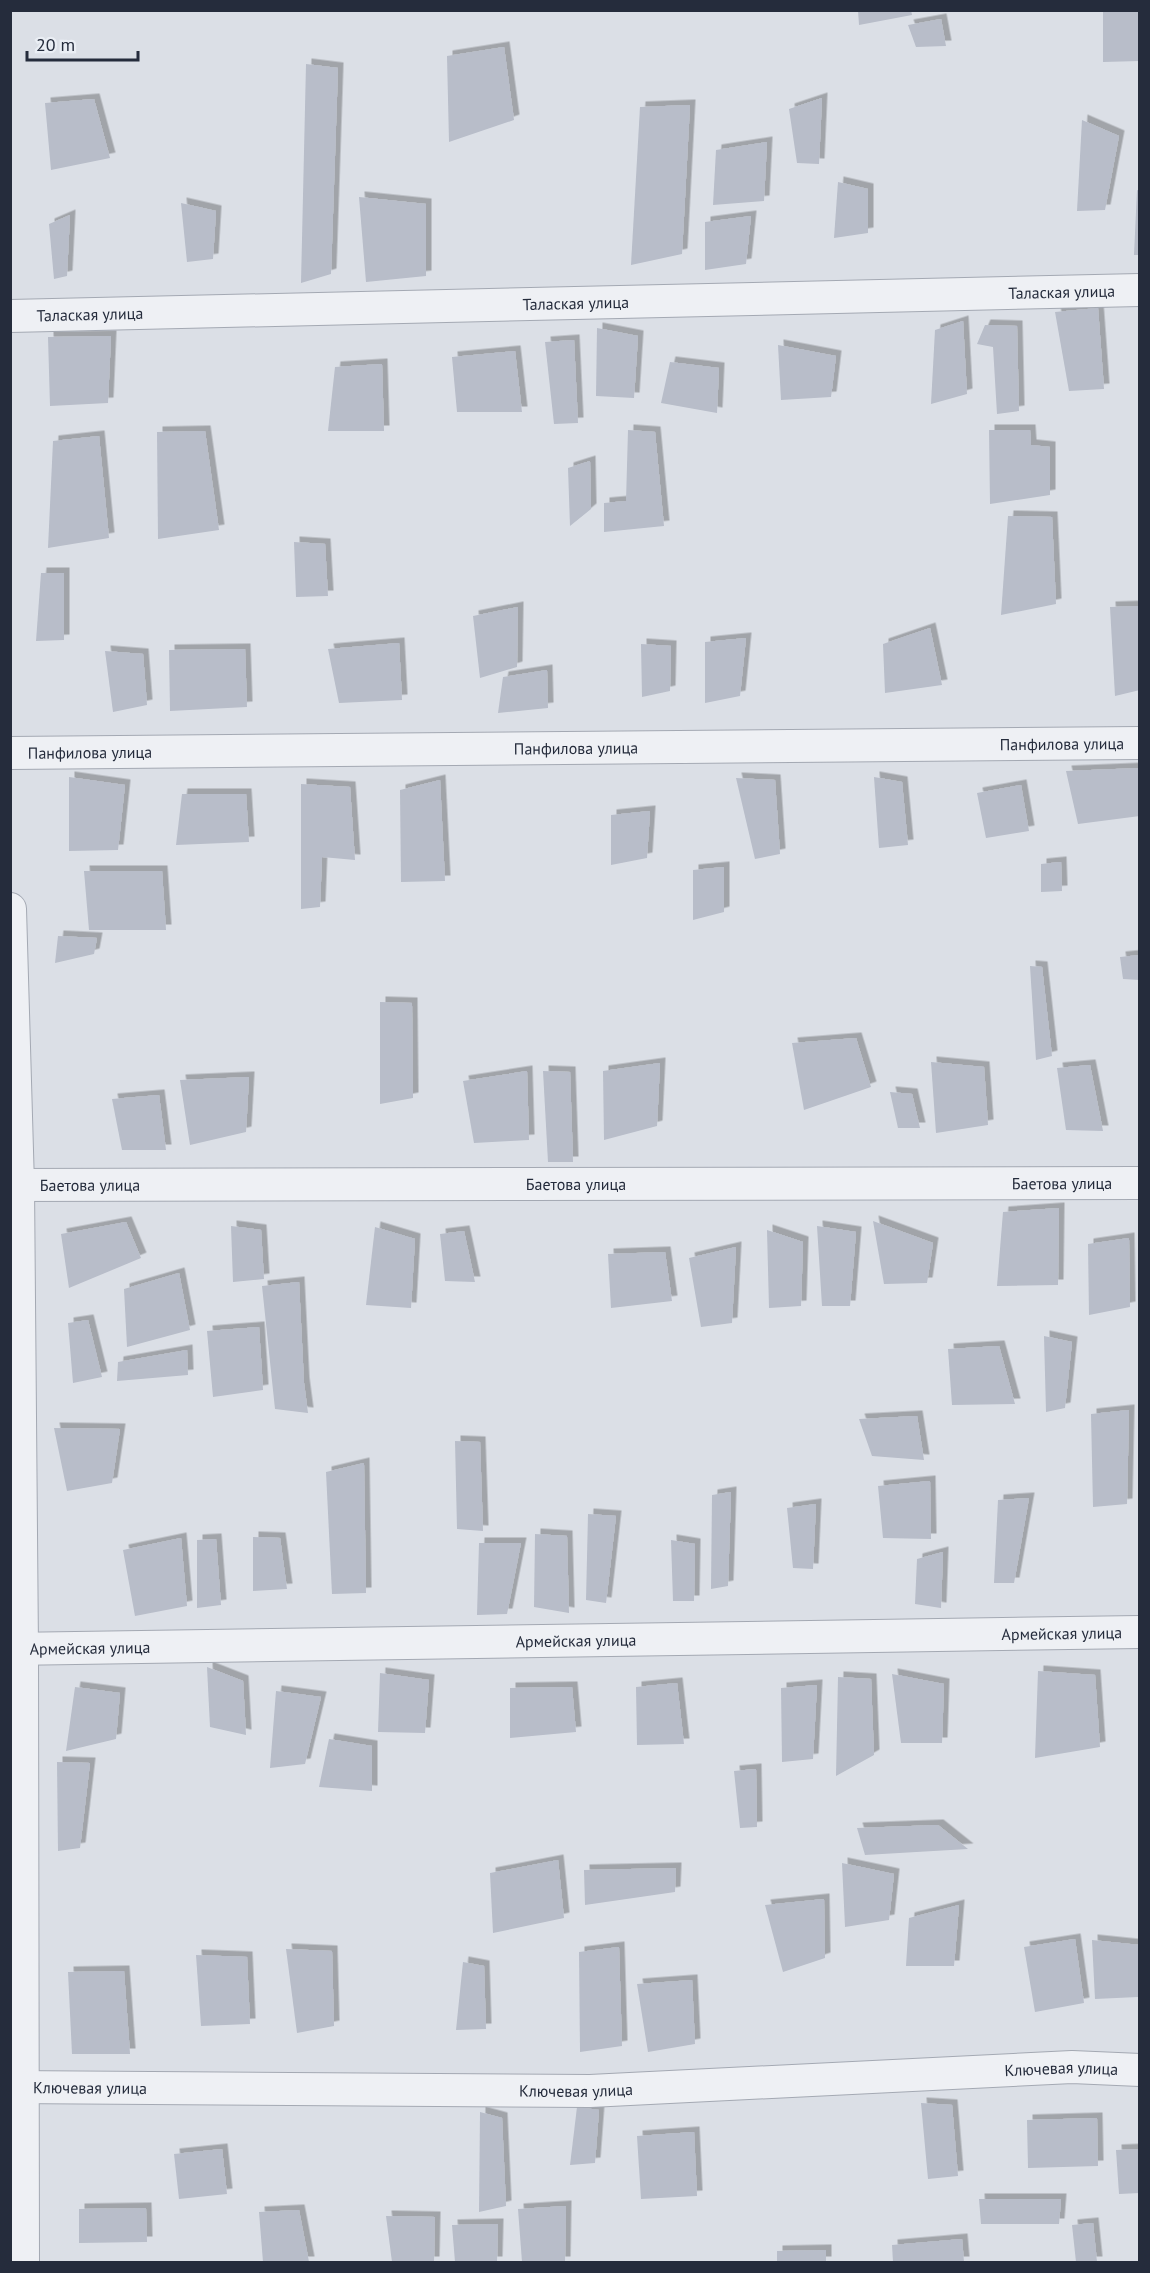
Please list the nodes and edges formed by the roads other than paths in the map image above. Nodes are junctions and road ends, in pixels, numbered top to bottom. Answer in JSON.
{"nodes":[{"id":1,"x":1140,"y":290,"type":"edge"},
{"id":2,"x":10,"y":316,"type":"edge"},
{"id":3,"x":1140,"y":743,"type":"edge"},
{"id":4,"x":10,"y":753,"type":"edge"},
{"id":5,"x":10,"y":909,"type":"edge"},
{"id":6,"x":1140,"y":1183,"type":"edge"},
{"id":7,"x":14,"y":1185,"type":"edge"},
{"id":8,"x":1140,"y":1632,"type":"edge"},
{"id":9,"x":16,"y":1649,"type":"edge"},
{"id":10,"x":1140,"y":2070,"type":"edge"},
{"id":11,"x":16,"y":2087,"type":"edge"},
{"id":12,"x":23,"y":2262,"type":"edge"}],
"edges":[{"from":1,"to":2,"type":"street","name":"Талаская улица"},
{"from":3,"to":4,"type":"street","name":"Панфилова улица"},
{"from":5,"to":7,"type":"street"},
{"from":6,"to":7,"type":"street","name":"Баетова улица"},
{"from":7,"to":9,"type":"street"},
{"from":8,"to":9,"type":"street","name":"Армейская улица"},
{"from":9,"to":11,"type":"street"},
{"from":10,"to":11,"type":"street","name":"Ключевая улица"},
{"from":11,"to":12,"type":"street"}]}
